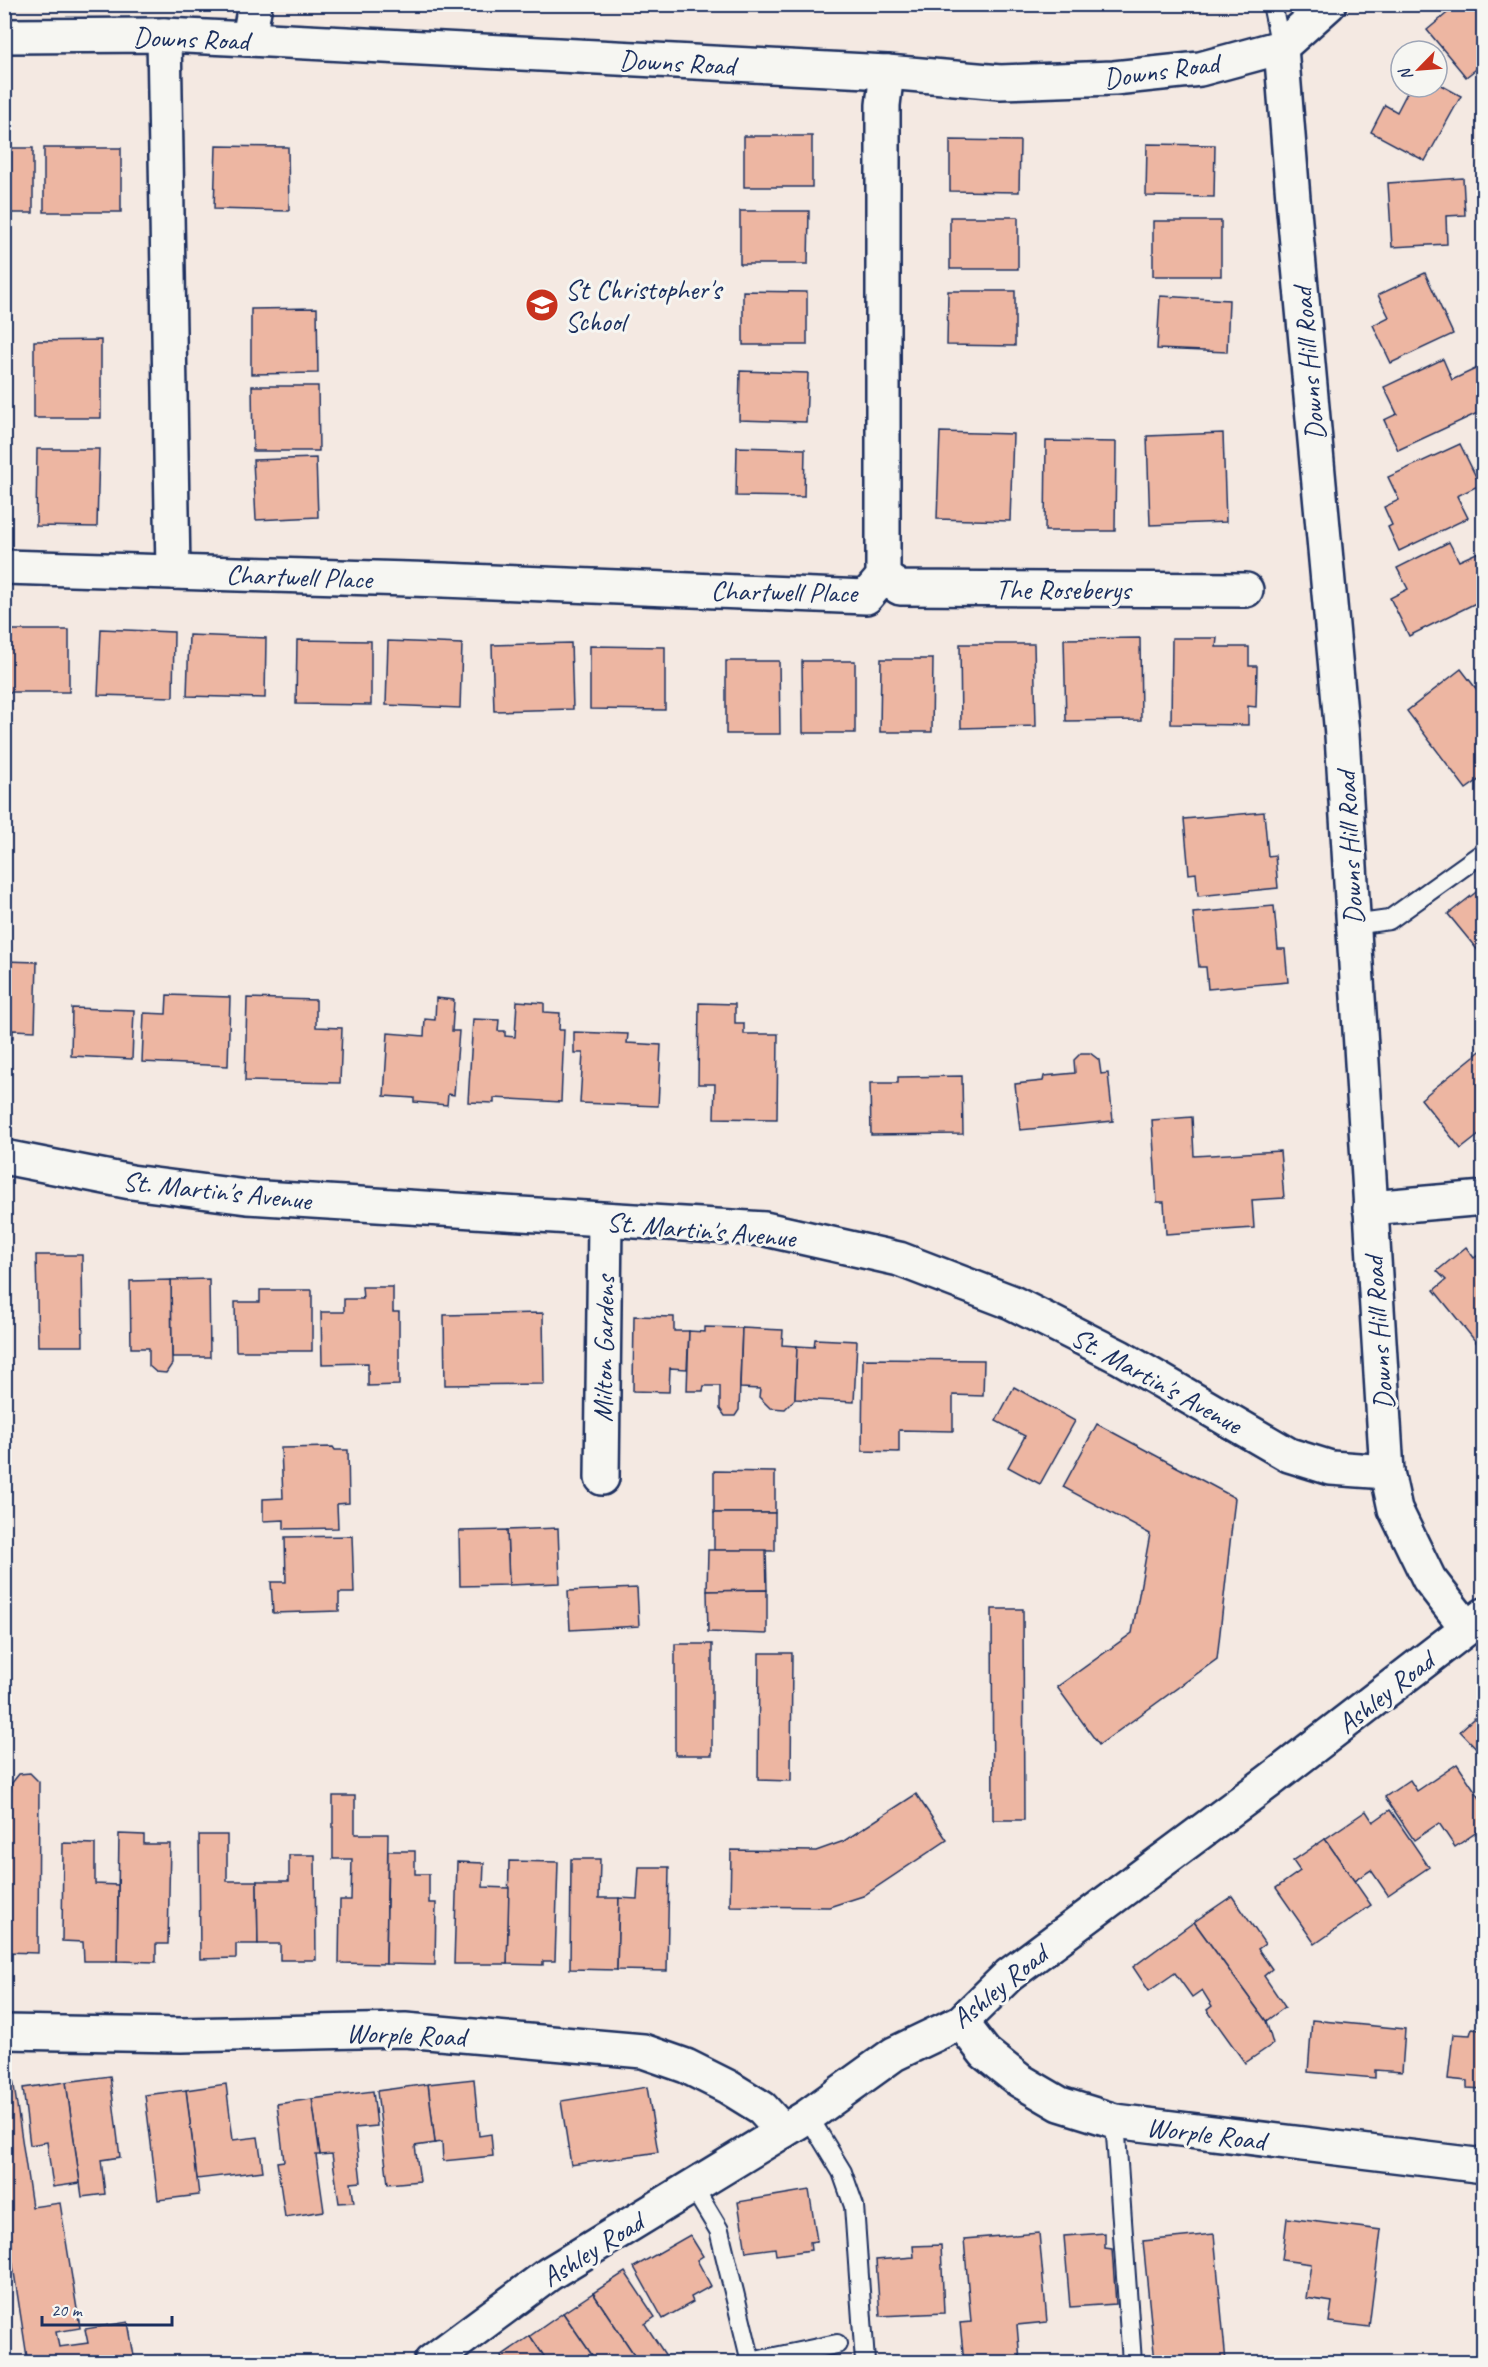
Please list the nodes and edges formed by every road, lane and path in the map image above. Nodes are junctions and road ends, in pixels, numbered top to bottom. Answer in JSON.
{"nodes":[{"id":1,"x":255,"y":4,"type":"edge"},
{"id":2,"x":1272,"y":4,"type":"edge"},
{"id":3,"x":1329,"y":4,"type":"edge"},
{"id":4,"x":164,"y":35,"type":"junction"},
{"id":5,"x":4,"y":36,"type":"edge"},
{"id":6,"x":249,"y":39,"type":"junction"},
{"id":7,"x":1281,"y":47,"type":"junction"},
{"id":8,"x":887,"y":72,"type":"junction"},
{"id":9,"x":4,"y":567,"type":"edge"},
{"id":10,"x":173,"y":572,"type":"junction"},
{"id":11,"x":883,"y":577,"type":"junction"},
{"id":12,"x":1246,"y":590,"type":"dead end"},
{"id":13,"x":1484,"y":852,"type":"edge"},
{"id":14,"x":1353,"y":925,"type":"junction"},
{"id":15,"x":4,"y":1157,"type":"edge"},
{"id":16,"x":1484,"y":1198,"type":"edge"},
{"id":17,"x":1370,"y":1208,"type":"junction"},
{"id":18,"x":605,"y":1220,"type":"junction"},
{"id":19,"x":1387,"y":1472,"type":"junction"},
{"id":20,"x":602,"y":1478,"type":"dead end"},
{"id":21,"x":1475,"y":1621,"type":"edge"},
{"id":22,"x":961,"y":2022,"type":"junction"},
{"id":23,"x":4,"y":2032,"type":"edge"},
{"id":24,"x":1114,"y":2121,"type":"junction"},
{"id":25,"x":795,"y":2123,"type":"junction"},
{"id":26,"x":1484,"y":2166,"type":"edge"},
{"id":27,"x":692,"y":2185,"type":"junction"},
{"id":28,"x":837,"y":2344,"type":"dead end"},
{"id":29,"x":431,"y":2362,"type":"edge"},
{"id":30,"x":865,"y":2362,"type":"edge"},
{"id":31,"x":1132,"y":2362,"type":"edge"}],
"edges":[{"from":1,"to":6,"type":"street"},
{"from":2,"to":7,"type":"lane"},
{"from":3,"to":7,"type":"street","name":"Downs Road"},
{"from":4,"to":5,"type":"street","name":"Downs Road"},
{"from":4,"to":6,"type":"street","name":"Downs Road"},
{"from":4,"to":10,"type":"street"},
{"from":6,"to":8,"type":"street","name":"Downs Road"},
{"from":7,"to":8,"type":"street","name":"Downs Road"},
{"from":7,"to":14,"type":"street","name":"Downs Hill Road"},
{"from":8,"to":11,"type":"street","name":"Chartwell Place"},
{"from":9,"to":10,"type":"street","name":"Chartwell Place"},
{"from":10,"to":11,"type":"street","name":"Chartwell Place"},
{"from":11,"to":12,"type":"street","name":"The Roseberys"},
{"from":13,"to":14,"type":"lane"},
{"from":14,"to":17,"type":"street","name":"Downs Hill Road"},
{"from":15,"to":18,"type":"street","name":"St. Martin's Avenue"},
{"from":16,"to":17,"type":"street"},
{"from":17,"to":19,"type":"street","name":"Downs Hill Road"},
{"from":18,"to":19,"type":"street","name":"St. Martin's Avenue"},
{"from":18,"to":20,"type":"street","name":"Milton Gardens"},
{"from":19,"to":21,"type":"street","name":"Downs Hill Road"},
{"from":21,"to":22,"type":"street","name":"Ashley Road"},
{"from":22,"to":24,"type":"street","name":"Worple Road"},
{"from":22,"to":25,"type":"street","name":"Ashley Road"},
{"from":23,"to":25,"type":"street","name":"Worple Road"},
{"from":24,"to":26,"type":"street","name":"Worple Road"},
{"from":24,"to":31,"type":"lane"},
{"from":25,"to":27,"type":"street","name":"Ashley Road"},
{"from":25,"to":30,"type":"lane"},
{"from":27,"to":28,"type":"lane"},
{"from":27,"to":29,"type":"street","name":"Ashley Road"}]}
